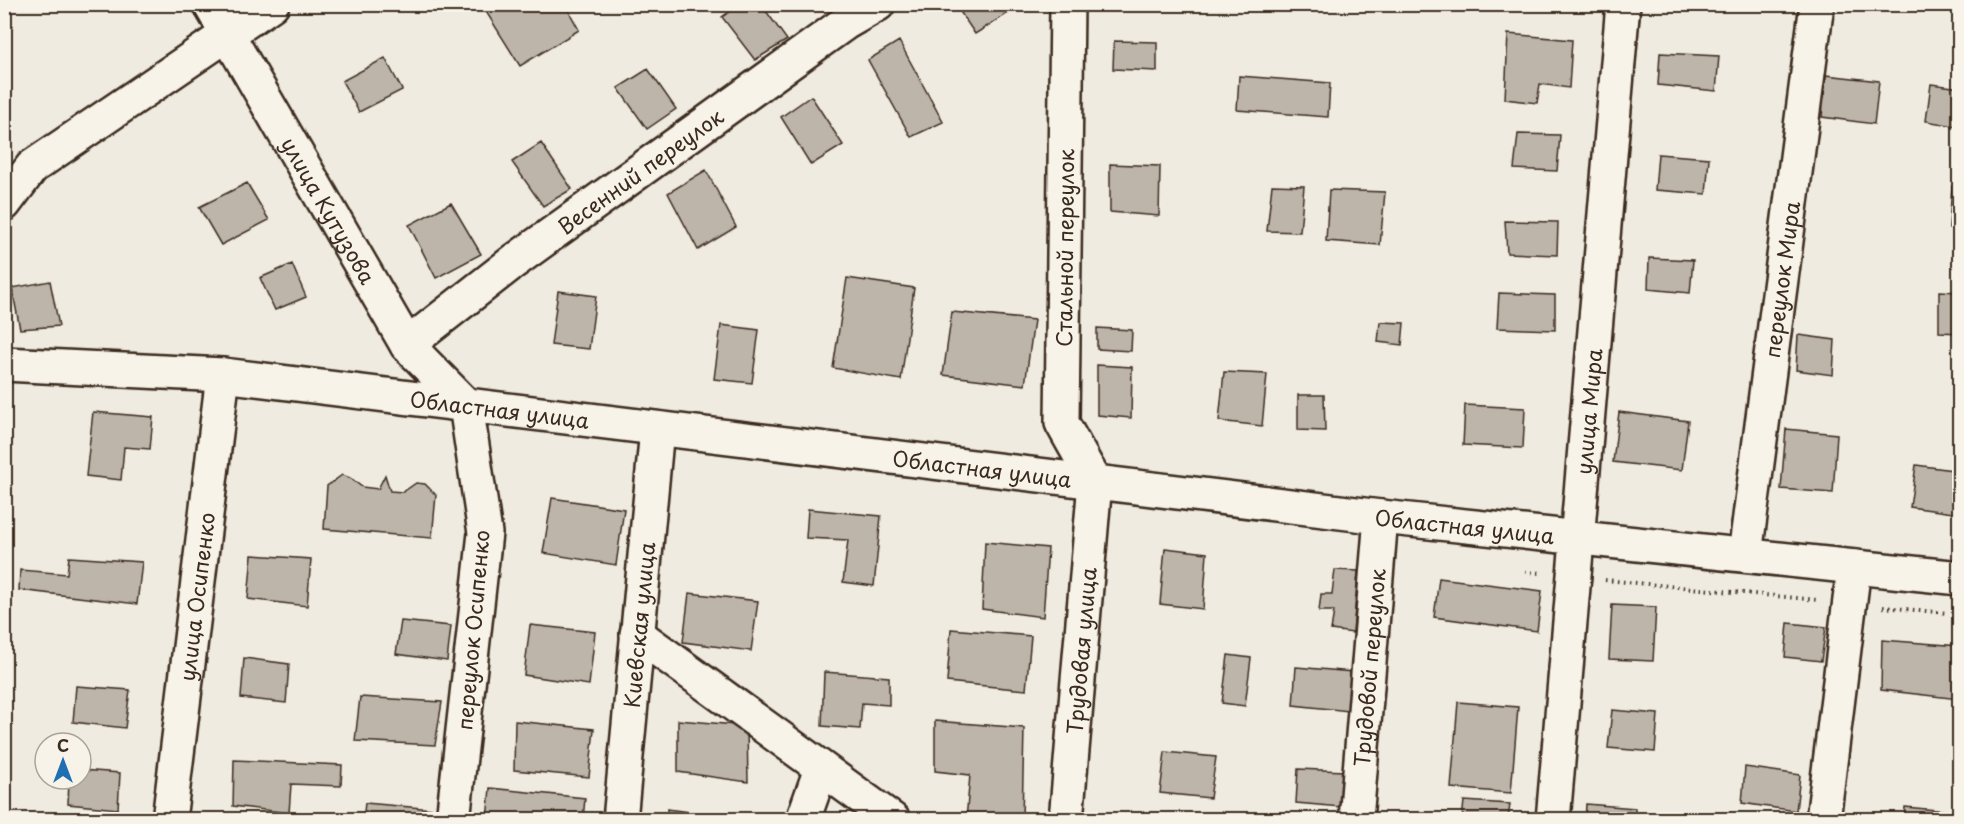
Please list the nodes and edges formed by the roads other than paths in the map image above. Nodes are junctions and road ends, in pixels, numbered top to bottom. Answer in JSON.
{"nodes":[{"id":1,"x":210,"y":4,"type":"edge"},
{"id":2,"x":272,"y":4,"type":"edge"},
{"id":3,"x":878,"y":4,"type":"edge"},
{"id":4,"x":1067,"y":4,"type":"edge"},
{"id":5,"x":1623,"y":4,"type":"edge"},
{"id":6,"x":1817,"y":4,"type":"edge"},
{"id":7,"x":226,"y":34,"type":"junction"},
{"id":8,"x":4,"y":204,"type":"edge"},
{"id":9,"x":408,"y":345,"type":"junction"},
{"id":10,"x":4,"y":364,"type":"edge"},
{"id":11,"x":223,"y":375,"type":"junction"},
{"id":12,"x":466,"y":405,"type":"junction"},
{"id":13,"x":657,"y":429,"type":"junction"},
{"id":14,"x":1095,"y":482,"type":"junction"},
{"id":15,"x":1381,"y":517,"type":"junction"},
{"id":16,"x":1577,"y":539,"type":"junction"},
{"id":17,"x":1745,"y":555,"type":"junction"},
{"id":18,"x":1854,"y":567,"type":"junction"},
{"id":19,"x":1959,"y":579,"type":"edge"},
{"id":20,"x":637,"y":634,"type":"junction"},
{"id":21,"x":821,"y":769,"type":"junction"},
{"id":22,"x":169,"y":819,"type":"edge"},
{"id":23,"x":453,"y":819,"type":"edge"},
{"id":24,"x":620,"y":819,"type":"edge"},
{"id":25,"x":803,"y":819,"type":"edge"},
{"id":26,"x":893,"y":819,"type":"edge"},
{"id":27,"x":1066,"y":819,"type":"edge"},
{"id":28,"x":1356,"y":819,"type":"edge"},
{"id":29,"x":1553,"y":819,"type":"edge"},
{"id":30,"x":1823,"y":819,"type":"edge"}],
"edges":[{"from":1,"to":7,"type":"street","name":"улица Кутузова"},
{"from":2,"to":7,"type":"street"},
{"from":3,"to":9,"type":"street","name":"Весенний переулок"},
{"from":4,"to":14,"type":"street","name":"Стальной переулок"},
{"from":5,"to":16,"type":"street","name":"улица Мира"},
{"from":6,"to":17,"type":"street","name":"переулок Мира"},
{"from":7,"to":8,"type":"street"},
{"from":7,"to":9,"type":"street","name":"улица Кутузова"},
{"from":9,"to":12,"type":"street","name":"улица Кутузова"},
{"from":10,"to":11,"type":"street","name":"Областная улица"},
{"from":11,"to":12,"type":"street","name":"Областная улица"},
{"from":11,"to":22,"type":"street","name":"улица Осипенко"},
{"from":12,"to":13,"type":"street","name":"Областная улица"},
{"from":12,"to":23,"type":"street","name":"переулок Осипенко"},
{"from":13,"to":14,"type":"street","name":"Областная улица"},
{"from":13,"to":20,"type":"street","name":"Киевская улица"},
{"from":14,"to":15,"type":"street","name":"Областная улица"},
{"from":14,"to":27,"type":"street","name":"Трудовая улица"},
{"from":15,"to":16,"type":"street","name":"Областная улица"},
{"from":15,"to":28,"type":"street","name":"Трудовой переулок"},
{"from":16,"to":17,"type":"street","name":"Областная улица"},
{"from":16,"to":29,"type":"street","name":"улица Мира"},
{"from":17,"to":18,"type":"street","name":"Областная улица"},
{"from":18,"to":19,"type":"street","name":"Областная улица"},
{"from":18,"to":30,"type":"street"},
{"from":20,"to":21,"type":"street"},
{"from":20,"to":24,"type":"street","name":"Киевская улица"},
{"from":21,"to":25,"type":"street"},
{"from":21,"to":26,"type":"street"}]}
